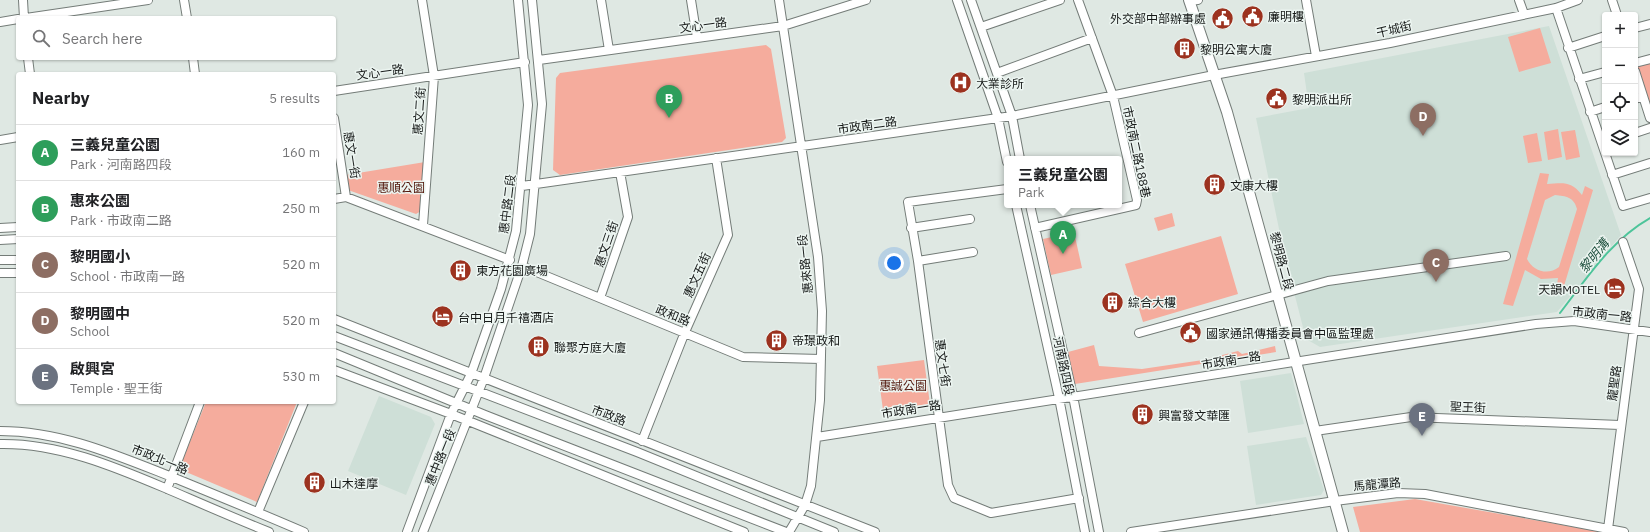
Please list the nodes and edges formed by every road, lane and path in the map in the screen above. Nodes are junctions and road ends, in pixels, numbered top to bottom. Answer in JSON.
{"nodes":[{"id":1,"x":23,"y":0,"type":"edge"},
{"id":2,"x":148,"y":0,"type":"edge"},
{"id":3,"x":184,"y":0,"type":"edge"},
{"id":4,"x":422,"y":0,"type":"edge"},
{"id":5,"x":518,"y":0,"type":"edge"},
{"id":6,"x":532,"y":0,"type":"edge"},
{"id":7,"x":601,"y":0,"type":"edge"},
{"id":8,"x":691,"y":0,"type":"edge"},
{"id":9,"x":779,"y":0,"type":"edge"},
{"id":10,"x":866,"y":0,"type":"edge"},
{"id":11,"x":957,"y":0,"type":"edge"},
{"id":12,"x":971,"y":0,"type":"edge"},
{"id":13,"x":1060,"y":0,"type":"edge"},
{"id":14,"x":1078,"y":0,"type":"edge"},
{"id":15,"x":1192,"y":0,"type":"edge"},
{"id":16,"x":1306,"y":0,"type":"edge"},
{"id":17,"x":1519,"y":0,"type":"edge"},
{"id":18,"x":1578,"y":0,"type":"edge"},
{"id":19,"x":1612,"y":0,"type":"edge"},
{"id":20,"x":1556,"y":8,"type":"junction"},
{"id":21,"x":1616,"y":12,"type":"edge"},
{"id":22,"x":1524,"y":14,"type":"junction"},
{"id":23,"x":25,"y":16,"type":"edge"},
{"id":24,"x":39,"y":16,"type":"edge"},
{"id":25,"x":187,"y":16,"type":"edge"},
{"id":26,"x":16,"y":19,"type":"edge"},
{"id":27,"x":0,"y":22,"type":"edge"},
{"id":28,"x":1650,"y":24,"type":"edge"},
{"id":29,"x":783,"y":26,"type":"junction"},
{"id":30,"x":1638,"y":27,"type":"edge"},
{"id":31,"x":981,"y":28,"type":"junction"},
{"id":32,"x":1602,"y":37,"type":"edge"},
{"id":33,"x":697,"y":38,"type":"junction"},
{"id":34,"x":1092,"y":38,"type":"junction"},
{"id":35,"x":1568,"y":48,"type":"junction"},
{"id":36,"x":609,"y":50,"type":"junction"},
{"id":37,"x":1316,"y":56,"type":"junction"},
{"id":38,"x":1650,"y":59,"type":"edge"},
{"id":39,"x":28,"y":60,"type":"edge"},
{"id":40,"x":193,"y":60,"type":"edge"},
{"id":41,"x":539,"y":60,"type":"junction"},
{"id":42,"x":525,"y":62,"type":"junction"},
{"id":43,"x":1638,"y":62,"type":"edge"},
{"id":44,"x":30,"y":72,"type":"edge"},
{"id":45,"x":195,"y":72,"type":"edge"},
{"id":46,"x":997,"y":73,"type":"junction"},
{"id":47,"x":1602,"y":73,"type":"edge"},
{"id":48,"x":1214,"y":74,"type":"junction"},
{"id":49,"x":434,"y":76,"type":"junction"},
{"id":50,"x":1579,"y":79,"type":"junction"},
{"id":51,"x":1637,"y":84,"type":"edge"},
{"id":52,"x":336,"y":90,"type":"edge"},
{"id":53,"x":1113,"y":96,"type":"junction"},
{"id":54,"x":1639,"y":97,"type":"edge"},
{"id":55,"x":1602,"y":108,"type":"edge"},
{"id":56,"x":1590,"y":112,"type":"junction"},
{"id":57,"x":1012,"y":116,"type":"junction"},
{"id":58,"x":998,"y":118,"type":"junction"},
{"id":59,"x":1650,"y":118,"type":"edge"},
{"id":60,"x":1650,"y":128,"type":"edge"},
{"id":61,"x":336,"y":131,"type":"edge"},
{"id":62,"x":1638,"y":132,"type":"edge"},
{"id":63,"x":16,"y":137,"type":"edge"},
{"id":64,"x":0,"y":140,"type":"edge"},
{"id":65,"x":1602,"y":141,"type":"edge"},
{"id":66,"x":801,"y":146,"type":"junction"},
{"id":67,"x":1006,"y":156,"type":"edge"},
{"id":68,"x":1019,"y":156,"type":"edge"},
{"id":69,"x":1607,"y":156,"type":"edge"},
{"id":70,"x":716,"y":158,"type":"junction"},
{"id":71,"x":1650,"y":163,"type":"edge"},
{"id":72,"x":620,"y":172,"type":"junction"},
{"id":73,"x":1612,"y":175,"type":"junction"},
{"id":74,"x":536,"y":184,"type":"junction"},
{"id":75,"x":522,"y":186,"type":"junction"},
{"id":76,"x":1004,"y":189,"type":"edge"},
{"id":77,"x":346,"y":197,"type":"junction"},
{"id":78,"x":1650,"y":198,"type":"edge"},
{"id":79,"x":336,"y":199,"type":"edge"},
{"id":80,"x":1017,"y":208,"type":"edge"},
{"id":81,"x":1031,"y":208,"type":"edge"},
{"id":82,"x":970,"y":219,"type":"dead end"},
{"id":83,"x":423,"y":225,"type":"junction"},
{"id":84,"x":16,"y":227,"type":"edge"},
{"id":85,"x":0,"y":228,"type":"edge"},
{"id":86,"x":912,"y":228,"type":"junction"},
{"id":87,"x":1035,"y":228,"type":"junction"},
{"id":88,"x":16,"y":239,"type":"edge"},
{"id":89,"x":0,"y":240,"type":"edge"},
{"id":90,"x":1623,"y":242,"type":"dead end"},
{"id":91,"x":972,"y":252,"type":"dead end"},
{"id":92,"x":1506,"y":256,"type":"dead end"},
{"id":93,"x":0,"y":260,"type":"edge"},
{"id":94,"x":16,"y":260,"type":"edge"},
{"id":95,"x":510,"y":260,"type":"junction"},
{"id":96,"x":918,"y":261,"type":"junction"},
{"id":97,"x":522,"y":266,"type":"junction"},
{"id":98,"x":0,"y":273,"type":"edge"},
{"id":99,"x":16,"y":273,"type":"edge"},
{"id":100,"x":1278,"y":296,"type":"junction"},
{"id":101,"x":600,"y":298,"type":"junction"},
{"id":102,"x":336,"y":320,"type":"edge"},
{"id":103,"x":1634,"y":329,"type":"junction"},
{"id":104,"x":685,"y":332,"type":"junction"},
{"id":105,"x":1650,"y":332,"type":"edge"},
{"id":106,"x":1139,"y":333,"type":"dead end"},
{"id":107,"x":336,"y":337,"type":"edge"},
{"id":108,"x":336,"y":354,"type":"edge"},
{"id":109,"x":821,"y":359,"type":"junction"},
{"id":110,"x":1296,"y":362,"type":"junction"},
{"id":111,"x":336,"y":371,"type":"edge"},
{"id":112,"x":471,"y":374,"type":"junction"},
{"id":113,"x":484,"y":378,"type":"junction"},
{"id":114,"x":466,"y":385,"type":"junction"},
{"id":115,"x":479,"y":391,"type":"junction"},
{"id":116,"x":1073,"y":396,"type":"junction"},
{"id":117,"x":1059,"y":398,"type":"junction"},
{"id":118,"x":457,"y":402,"type":"junction"},
{"id":119,"x":199,"y":404,"type":"edge"},
{"id":120,"x":303,"y":404,"type":"edge"},
{"id":121,"x":472,"y":409,"type":"junction"},
{"id":122,"x":452,"y":414,"type":"junction"},
{"id":123,"x":938,"y":417,"type":"junction"},
{"id":124,"x":468,"y":421,"type":"junction"},
{"id":125,"x":1620,"y":426,"type":"junction"},
{"id":126,"x":0,"y":431,"type":"edge"},
{"id":127,"x":1315,"y":431,"type":"junction"},
{"id":128,"x":817,"y":437,"type":"junction"},
{"id":129,"x":642,"y":441,"type":"junction"},
{"id":130,"x":0,"y":444,"type":"edge"},
{"id":131,"x":171,"y":477,"type":"junction"},
{"id":132,"x":167,"y":489,"type":"junction"},
{"id":133,"x":1078,"y":498,"type":"junction"},
{"id":134,"x":1335,"y":501,"type":"junction"},
{"id":135,"x":805,"y":505,"type":"junction"},
{"id":136,"x":258,"y":512,"type":"junction"},
{"id":137,"x":796,"y":521,"type":"junction"},
{"id":138,"x":1608,"y":529,"type":"junction"},
{"id":139,"x":269,"y":532,"type":"edge"},
{"id":140,"x":304,"y":532,"type":"edge"},
{"id":141,"x":407,"y":532,"type":"edge"},
{"id":142,"x":423,"y":532,"type":"edge"},
{"id":143,"x":744,"y":532,"type":"edge"},
{"id":144,"x":787,"y":532,"type":"edge"},
{"id":145,"x":834,"y":532,"type":"edge"},
{"id":146,"x":875,"y":532,"type":"edge"},
{"id":147,"x":1085,"y":532,"type":"edge"},
{"id":148,"x":1099,"y":532,"type":"edge"},
{"id":149,"x":1131,"y":532,"type":"edge"},
{"id":150,"x":1343,"y":532,"type":"edge"},
{"id":151,"x":1624,"y":532,"type":"edge"}],
"edges":[{"from":1,"to":23,"type":"street"},
{"from":2,"to":24,"type":"street"},
{"from":3,"to":25,"type":"street"},
{"from":4,"to":49,"type":"street","name":"惠文二街"},
{"from":5,"to":42,"type":"street","name":"惠中路二段"},
{"from":6,"to":41,"type":"street"},
{"from":7,"to":36,"type":"street"},
{"from":8,"to":33,"type":"street"},
{"from":9,"to":29,"type":"street","name":"惠來路一段"},
{"from":10,"to":29,"type":"street","name":"文心一路"},
{"from":11,"to":58,"type":"street"},
{"from":12,"to":31,"type":"street"},
{"from":13,"to":31,"type":"street"},
{"from":14,"to":34,"type":"street"},
{"from":15,"to":48,"type":"main road","name":"黎明路二段"},
{"from":16,"to":37,"type":"street"},
{"from":17,"to":22,"type":"street"},
{"from":18,"to":20,"type":"street","name":"干城街"},
{"from":19,"to":21,"type":"street"},
{"from":20,"to":22,"type":"street","name":"干城街"},
{"from":20,"to":35,"type":"street"},
{"from":22,"to":37,"type":"street","name":"干城街"},
{"from":26,"to":27,"type":"street"},
{"from":28,"to":30,"type":"street"},
{"from":29,"to":33,"type":"street","name":"文心一路"},
{"from":29,"to":66,"type":"street","name":"惠來路一段"},
{"from":31,"to":46,"type":"street"},
{"from":32,"to":35,"type":"street"},
{"from":33,"to":36,"type":"street","name":"文心一路"},
{"from":34,"to":46,"type":"street"},
{"from":34,"to":53,"type":"street"},
{"from":35,"to":50,"type":"street"},
{"from":36,"to":41,"type":"street","name":"文心一路"},
{"from":37,"to":48,"type":"street","name":"干城街"},
{"from":38,"to":43,"type":"street"},
{"from":39,"to":44,"type":"street"},
{"from":40,"to":45,"type":"street"},
{"from":41,"to":74,"type":"street"},
{"from":42,"to":49,"type":"street","name":"文心一路"},
{"from":42,"to":75,"type":"street","name":"惠中路二段"},
{"from":46,"to":57,"type":"street"},
{"from":47,"to":50,"type":"street"},
{"from":48,"to":53,"type":"street","name":"市政南二路"},
{"from":48,"to":100,"type":"main road","name":"黎明路二段"},
{"from":49,"to":52,"type":"street","name":"文心一路"},
{"from":49,"to":83,"type":"street","name":"惠文二街"},
{"from":50,"to":56,"type":"street"},
{"from":51,"to":54,"type":"street"},
{"from":53,"to":57,"type":"street","name":"市政南二路"},
{"from":53,"to":87,"type":"street","name":"市政南二路188巷"},
{"from":54,"to":59,"type":"street"},
{"from":55,"to":56,"type":"street"},
{"from":56,"to":65,"type":"street"},
{"from":57,"to":58,"type":"street","name":"市政南二路"},
{"from":57,"to":68,"type":"street"},
{"from":58,"to":66,"type":"street","name":"市政南二路"},
{"from":58,"to":67,"type":"street"},
{"from":60,"to":62,"type":"street"},
{"from":61,"to":77,"type":"street","name":"惠文一街"},
{"from":63,"to":64,"type":"street"},
{"from":66,"to":70,"type":"street","name":"市政南二路"},
{"from":66,"to":109,"type":"street","name":"惠來路一段"},
{"from":69,"to":73,"type":"street"},
{"from":70,"to":72,"type":"street","name":"市政南二路"},
{"from":70,"to":104,"type":"street","name":"惠文五街"},
{"from":71,"to":73,"type":"street"},
{"from":72,"to":74,"type":"street","name":"市政南二路"},
{"from":72,"to":101,"type":"street","name":"惠文三街"},
{"from":73,"to":78,"type":"street"},
{"from":74,"to":75,"type":"street","name":"市政南二路"},
{"from":74,"to":97,"type":"street"},
{"from":75,"to":95,"type":"street","name":"惠中路二段"},
{"from":76,"to":86,"type":"street","name":"惠文七街"},
{"from":77,"to":79,"type":"street"},
{"from":77,"to":83,"type":"street"},
{"from":80,"to":117,"type":"street","name":"河南路四段"},
{"from":81,"to":87,"type":"street","name":"河南路四段"},
{"from":82,"to":86,"type":"street"},
{"from":83,"to":95,"type":"street"},
{"from":84,"to":85,"type":"street"},
{"from":86,"to":96,"type":"street","name":"惠文七街"},
{"from":87,"to":116,"type":"street","name":"河南路四段"},
{"from":88,"to":89,"type":"street"},
{"from":90,"to":103,"type":"street","name":"龍聖路"},
{"from":91,"to":96,"type":"street"},
{"from":92,"to":100,"type":"street"},
{"from":93,"to":94,"type":"street"},
{"from":95,"to":112,"type":"street","name":"惠中路二段"},
{"from":96,"to":123,"type":"street","name":"惠文七街"},
{"from":97,"to":101,"type":"street","name":"政和路"},
{"from":97,"to":113,"type":"street"},
{"from":98,"to":99,"type":"street"},
{"from":100,"to":106,"type":"street"},
{"from":100,"to":110,"type":"main road","name":"黎明路二段"},
{"from":101,"to":104,"type":"street","name":"政和路"},
{"from":102,"to":112,"type":"street","name":"市政路"},
{"from":103,"to":105,"type":"street","name":"市政南一路"},
{"from":103,"to":110,"type":"street","name":"市政南一路"},
{"from":103,"to":125,"type":"street","name":"龍聖路"},
{"from":104,"to":109,"type":"street","name":"政和路"},
{"from":104,"to":129,"type":"street","name":"惠文五街"},
{"from":107,"to":114,"type":"street","name":"市政路"},
{"from":108,"to":118,"type":"street"},
{"from":109,"to":128,"type":"street","name":"惠來路一段"},
{"from":110,"to":116,"type":"street","name":"市政南一路"},
{"from":110,"to":127,"type":"main road","name":"黎明路二段"},
{"from":111,"to":122,"type":"street"},
{"from":112,"to":113,"type":"street","name":"市政路"},
{"from":112,"to":114,"type":"street","name":"惠中路二段"},
{"from":113,"to":115,"type":"street"},
{"from":113,"to":129,"type":"street","name":"市政路"},
{"from":114,"to":115,"type":"street","name":"市政路"},
{"from":114,"to":118,"type":"street","name":"惠中路二段"},
{"from":115,"to":121,"type":"street","name":"惠中路一段"},
{"from":115,"to":137,"type":"street","name":"市政路"},
{"from":116,"to":117,"type":"street","name":"市政南一路"},
{"from":116,"to":148,"type":"street","name":"河南路四段"},
{"from":117,"to":123,"type":"street","name":"市政南一路"},
{"from":117,"to":133,"type":"street","name":"河南路四段"},
{"from":118,"to":121,"type":"street"},
{"from":118,"to":122,"type":"street","name":"惠中路一段"},
{"from":119,"to":131,"type":"street"},
{"from":120,"to":136,"type":"street"},
{"from":121,"to":124,"type":"street","name":"惠中路一段"},
{"from":121,"to":144,"type":"street"},
{"from":122,"to":124,"type":"street"},
{"from":122,"to":141,"type":"street","name":"惠中路一段"},
{"from":123,"to":128,"type":"street","name":"市政南一路"},
{"from":123,"to":133,"type":"street","name":"惠文七街"},
{"from":124,"to":142,"type":"street","name":"惠中路一段"},
{"from":124,"to":143,"type":"street"},
{"from":125,"to":127,"type":"street","name":"聖王街"},
{"from":125,"to":138,"type":"street","name":"龍聖路"},
{"from":126,"to":131,"type":"street","name":"市政北一路"},
{"from":127,"to":134,"type":"main road","name":"黎明路二段"},
{"from":128,"to":135,"type":"street","name":"惠來路一段"},
{"from":129,"to":135,"type":"street","name":"市政路"},
{"from":130,"to":132,"type":"street","name":"市政北一路"},
{"from":131,"to":132,"type":"street"},
{"from":131,"to":136,"type":"street","name":"市政北一路"},
{"from":132,"to":139,"type":"street","name":"市政北一路"},
{"from":133,"to":147,"type":"street","name":"河南路四段"},
{"from":134,"to":138,"type":"street","name":"馬龍潭路"},
{"from":134,"to":149,"type":"street","name":"馬龍潭路"},
{"from":134,"to":150,"type":"main road","name":"黎明路二段"},
{"from":135,"to":137,"type":"street","name":"惠來路一段"},
{"from":135,"to":146,"type":"street","name":"市政路"},
{"from":136,"to":140,"type":"street","name":"市政北一路"},
{"from":137,"to":144,"type":"street","name":"惠來路一段"},
{"from":137,"to":145,"type":"street","name":"市政路"},
{"from":138,"to":151,"type":"street","name":"馬龍潭路"}]}
